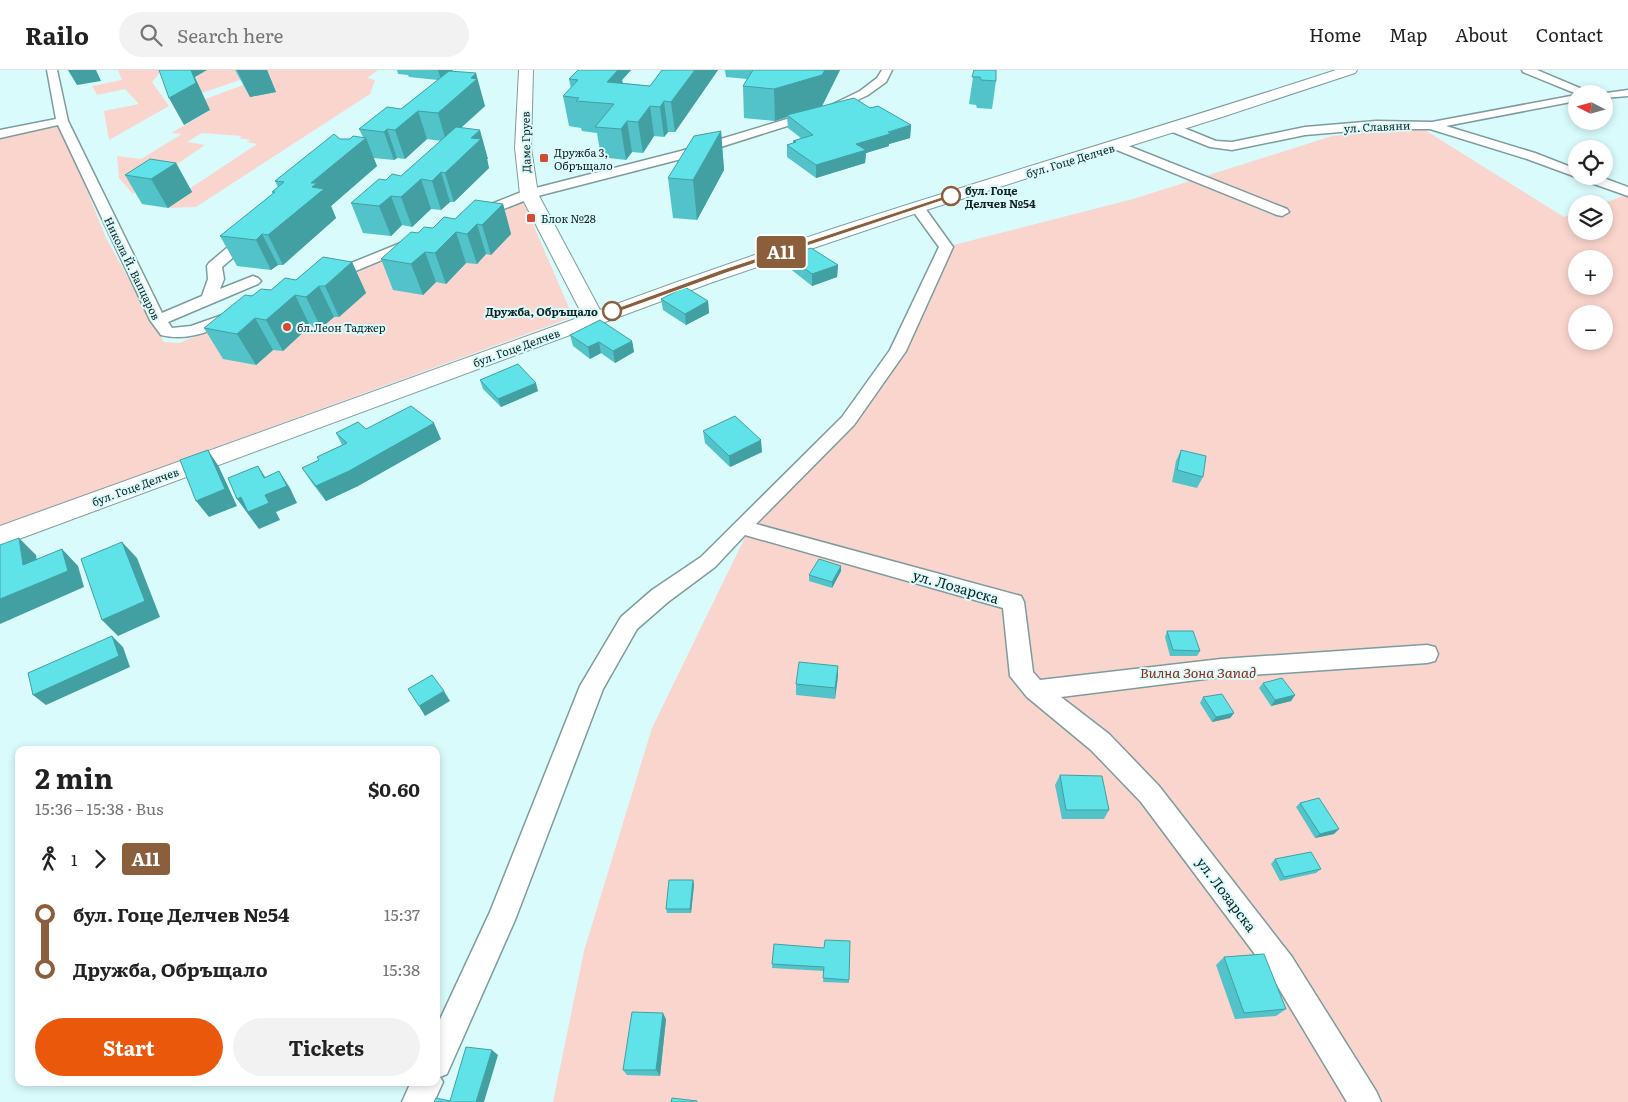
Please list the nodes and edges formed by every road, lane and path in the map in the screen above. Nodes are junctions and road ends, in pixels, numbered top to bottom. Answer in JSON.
{"nodes":[{"id":1,"x":52,"y":70,"type":"edge"},
{"id":2,"x":526,"y":70,"type":"edge"},
{"id":3,"x":887,"y":70,"type":"edge"},
{"id":4,"x":1350,"y":70,"type":"edge"},
{"id":5,"x":1527,"y":70,"type":"edge"},
{"id":6,"x":1568,"y":86,"type":"edge"},
{"id":7,"x":1628,"y":93,"type":"edge"},
{"id":8,"x":1613,"y":94,"type":"edge"},
{"id":9,"x":1568,"y":99,"type":"edge"},
{"id":10,"x":62,"y":121,"type":"junction"},
{"id":11,"x":1431,"y":125,"type":"junction"},
{"id":12,"x":1174,"y":128,"type":"junction"},
{"id":13,"x":0,"y":134,"type":"edge"},
{"id":14,"x":1116,"y":145,"type":"junction"},
{"id":15,"x":1568,"y":170,"type":"edge"},
{"id":16,"x":1609,"y":185,"type":"edge"},
{"id":17,"x":1628,"y":192,"type":"edge"},
{"id":18,"x":529,"y":194,"type":"junction"},
{"id":19,"x":917,"y":207,"type":"junction"},
{"id":20,"x":1282,"y":212,"type":"dead end"},
{"id":21,"x":461,"y":222,"type":"edge"},
{"id":22,"x":260,"y":227,"type":"edge"},
{"id":23,"x":427,"y":236,"type":"edge"},
{"id":24,"x":253,"y":281,"type":"dead end"},
{"id":25,"x":313,"y":284,"type":"edge"},
{"id":26,"x":210,"y":298,"type":"junction"},
{"id":27,"x":242,"y":312,"type":"edge"},
{"id":28,"x":594,"y":318,"type":"junction"},
{"id":29,"x":158,"y":320,"type":"junction"},
{"id":30,"x":740,"y":528,"type":"junction"},
{"id":31,"x":0,"y":536,"type":"edge"},
{"id":32,"x":1427,"y":654,"type":"dead end"},
{"id":33,"x":1035,"y":690,"type":"junction"},
{"id":34,"x":440,"y":1054,"type":"edge"},
{"id":35,"x":425,"y":1086,"type":"edge"},
{"id":36,"x":418,"y":1102,"type":"edge"},
{"id":37,"x":1365,"y":1102,"type":"edge"}],
"edges":[{"from":1,"to":10,"type":"street","name":"Никола Й. Вапцаров"},
{"from":2,"to":18,"type":"main road","name":"Даме Груев"},
{"from":3,"to":18,"type":"street"},
{"from":4,"to":12,"type":"main road","name":"бул. Гоце Делчев"},
{"from":5,"to":6,"type":"street"},
{"from":7,"to":8,"type":"street"},
{"from":9,"to":11,"type":"street"},
{"from":10,"to":13,"type":"street"},
{"from":10,"to":29,"type":"street","name":"Никола Й. Вапцаров"},
{"from":11,"to":12,"type":"street","name":"ул. Славяни"},
{"from":11,"to":15,"type":"street","name":"ул. Славяни"},
{"from":12,"to":14,"type":"main road","name":"бул. Гоце Делчев"},
{"from":14,"to":19,"type":"main road","name":"бул. Гоце Делчев"},
{"from":14,"to":20,"type":"street"},
{"from":16,"to":17,"type":"street"},
{"from":18,"to":21,"type":"street"},
{"from":18,"to":28,"type":"main road","name":"Даме Груев"},
{"from":19,"to":28,"type":"main road","name":"бул. Гоце Делчев"},
{"from":19,"to":30,"type":"street"},
{"from":22,"to":26,"type":"street"},
{"from":23,"to":25,"type":"street"},
{"from":24,"to":26,"type":"street"},
{"from":26,"to":29,"type":"street"},
{"from":27,"to":29,"type":"street","name":"Никола Й. Вапцаров"},
{"from":28,"to":31,"type":"main road","name":"бул. Гоце Делчев"},
{"from":30,"to":33,"type":"street","name":"ул. Лозарска"},
{"from":30,"to":34,"type":"street"},
{"from":32,"to":33,"type":"street"},
{"from":33,"to":37,"type":"street","name":"ул. Лозарска"},
{"from":35,"to":36,"type":"street"}]}
